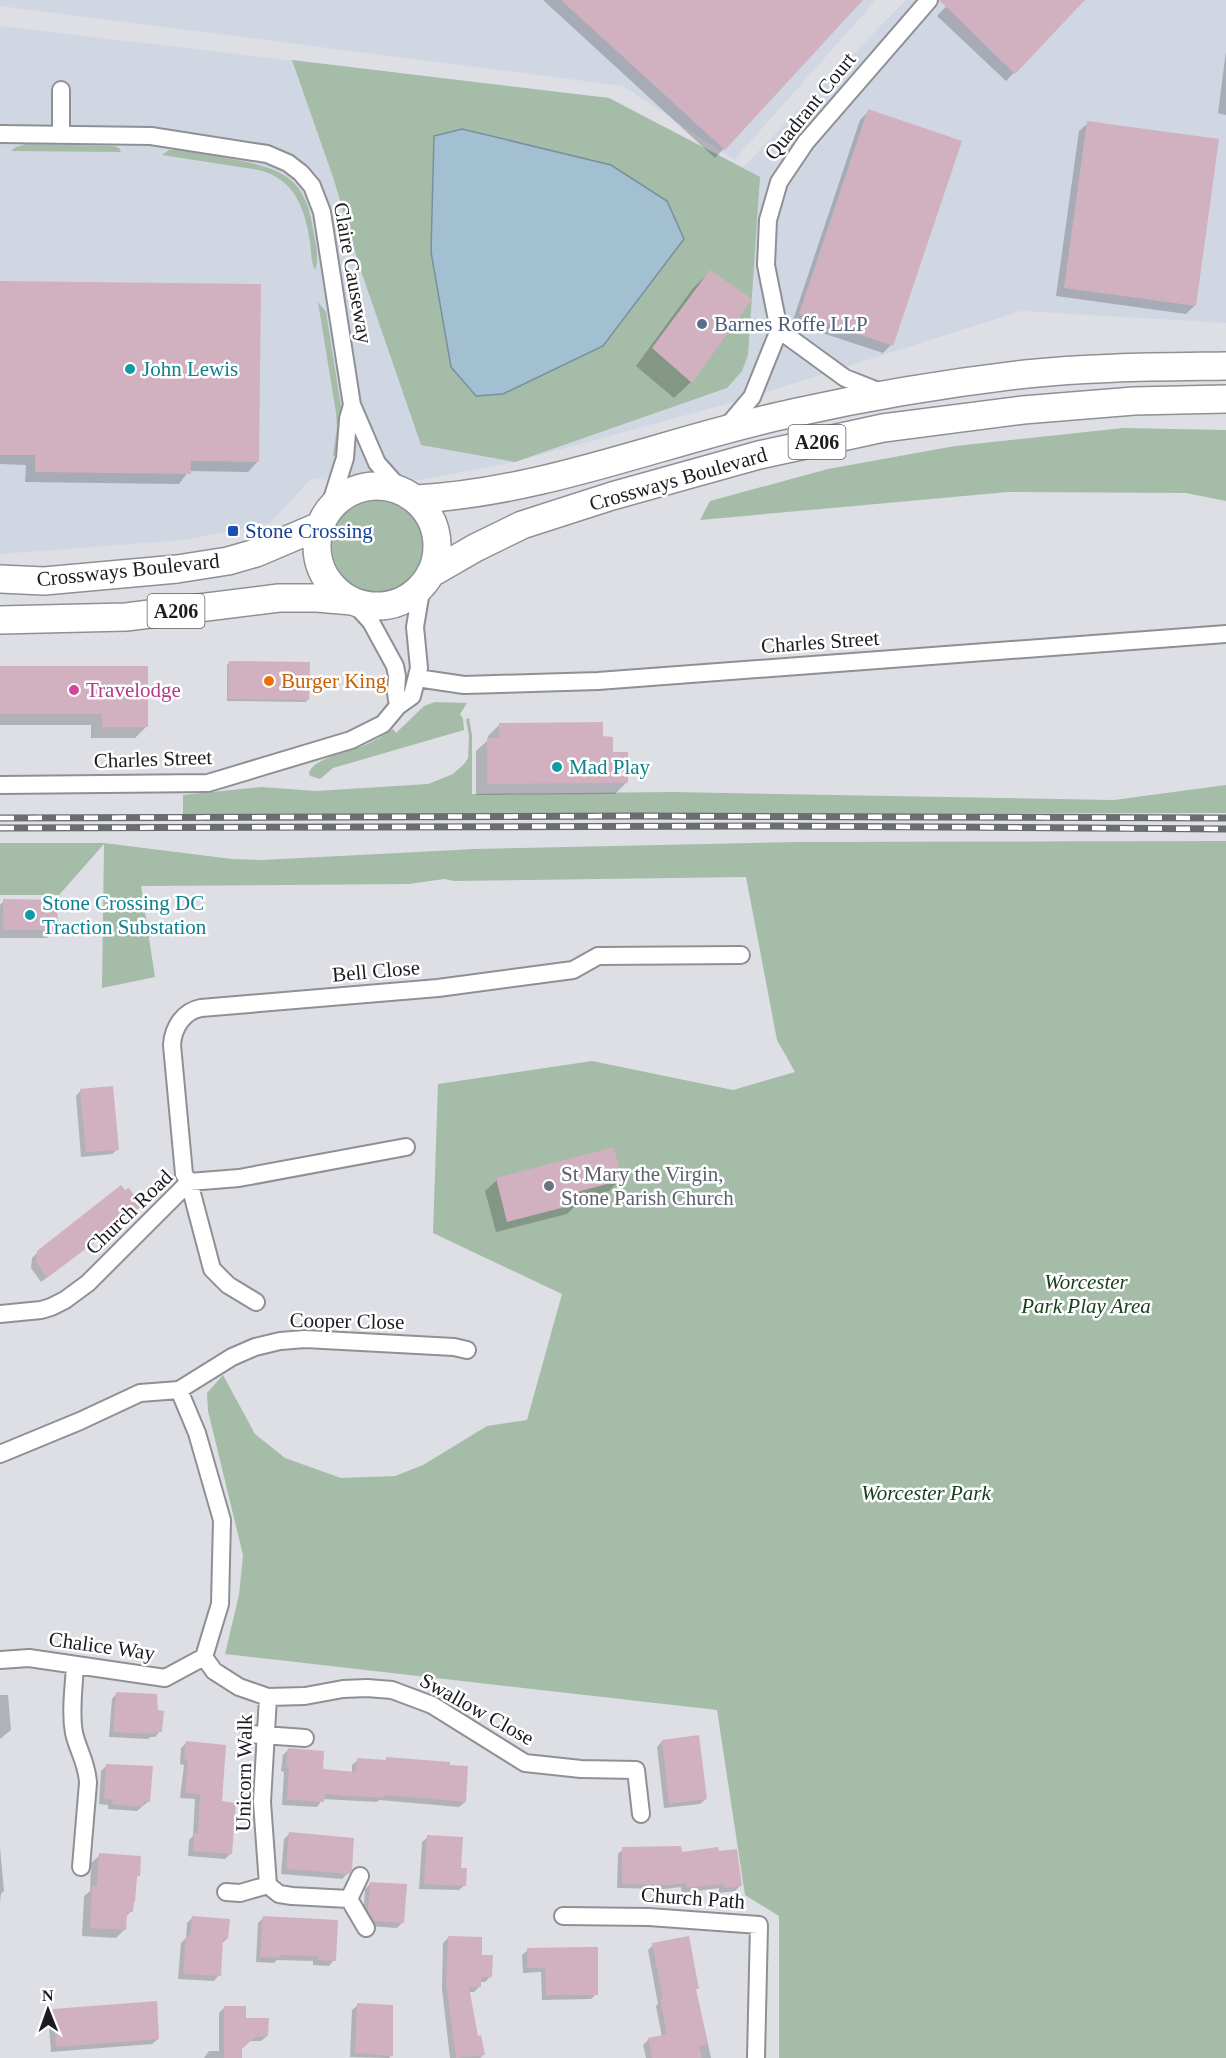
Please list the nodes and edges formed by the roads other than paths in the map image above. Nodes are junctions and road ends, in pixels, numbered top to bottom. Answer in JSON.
{"nodes":[{"id":1,"x":929,"y":0,"type":"edge"},
{"id":2,"x":61,"y":90,"type":"dead end"},
{"id":3,"x":0,"y":134,"type":"edge"},
{"id":4,"x":61,"y":135,"type":"junction"},
{"id":5,"x":779,"y":330,"type":"junction"},
{"id":6,"x":1226,"y":366,"type":"edge"},
{"id":7,"x":886,"y":394,"type":"junction"},
{"id":8,"x":1226,"y":399,"type":"edge"},
{"id":9,"x":352,"y":405,"type":"junction"},
{"id":10,"x":725,"y":430,"type":"junction"},
{"id":11,"x":410,"y":495,"type":"junction"},
{"id":12,"x":325,"y":519,"type":"junction"},
{"id":13,"x":0,"y":579,"type":"edge"},
{"id":14,"x":426,"y":580,"type":"junction"},
{"id":15,"x":352,"y":601,"type":"junction"},
{"id":16,"x":0,"y":620,"type":"edge"},
{"id":17,"x":1226,"y":633,"type":"edge"},
{"id":18,"x":417,"y":678,"type":"junction"},
{"id":19,"x":398,"y":706,"type":"junction"},
{"id":20,"x":0,"y":785,"type":"edge"},
{"id":21,"x":741,"y":955,"type":"dead end"},
{"id":22,"x":406,"y":1147,"type":"dead end"},
{"id":23,"x":189,"y":1182,"type":"junction"},
{"id":24,"x":256,"y":1302,"type":"dead end"},
{"id":25,"x":0,"y":1314,"type":"edge"},
{"id":26,"x":467,"y":1350,"type":"dead end"},
{"id":27,"x":179,"y":1390,"type":"junction"},
{"id":28,"x":0,"y":1454,"type":"edge"},
{"id":29,"x":204,"y":1657,"type":"junction"},
{"id":30,"x":0,"y":1660,"type":"edge"},
{"id":31,"x":75,"y":1665,"type":"junction"},
{"id":32,"x":268,"y":1697,"type":"junction"},
{"id":33,"x":249,"y":1734,"type":"dead end"},
{"id":34,"x":266,"y":1735,"type":"junction"},
{"id":35,"x":305,"y":1738,"type":"dead end"},
{"id":36,"x":641,"y":1814,"type":"dead end"},
{"id":37,"x":81,"y":1867,"type":"dead end"},
{"id":38,"x":360,"y":1876,"type":"dead end"},
{"id":39,"x":268,"y":1885,"type":"junction"},
{"id":40,"x":235,"y":1895,"type":"dead end"},
{"id":41,"x":349,"y":1899,"type":"junction"},
{"id":42,"x":563,"y":1916,"type":"dead end"},
{"id":43,"x":366,"y":1928,"type":"dead end"},
{"id":44,"x":756,"y":2058,"type":"edge"}],
"edges":[{"from":1,"to":5,"type":"street","name":"Quadrant Court"},
{"from":2,"to":4,"type":"street"},
{"from":3,"to":4,"type":"street","name":"Claire Causeway"},
{"from":4,"to":9,"type":"street","name":"Claire Causeway"},
{"from":5,"to":7,"type":"street"},
{"from":5,"to":10,"type":"street"},
{"from":6,"to":7,"type":"main road","name":"Crossways Boulevard","number":"A206"},
{"from":7,"to":10,"type":"main road","name":"Crossways Boulevard","number":"A206"},
{"from":8,"to":14,"type":"main road","name":"Crossways Boulevard","number":"A206"},
{"from":9,"to":11,"type":"street","name":"Claire Causeway"},
{"from":9,"to":12,"type":"street","name":"Claire Causeway"},
{"from":10,"to":11,"type":"main road","name":"Crossways Boulevard","number":"A206"},
{"from":11,"to":12,"type":"main road"},
{"from":11,"to":14,"type":"main road"},
{"from":12,"to":13,"type":"main road","name":"Crossways Boulevard","number":"A206"},
{"from":12,"to":15,"type":"main road"},
{"from":14,"to":15,"type":"main road"},
{"from":14,"to":18,"type":"street","name":"Charles Street"},
{"from":15,"to":16,"type":"main road","name":"Crossways Boulevard","number":"A206"},
{"from":15,"to":19,"type":"street"},
{"from":17,"to":18,"type":"street","name":"Charles Street"},
{"from":18,"to":19,"type":"street","name":"Charles Street"},
{"from":19,"to":20,"type":"street","name":"Charles Street"},
{"from":21,"to":23,"type":"street","name":"Bell Close"},
{"from":22,"to":23,"type":"street","name":"Church Road"},
{"from":23,"to":24,"type":"street","name":"Bell Close"},
{"from":23,"to":25,"type":"street","name":"Church Road"},
{"from":26,"to":27,"type":"street","name":"Cooper Close"},
{"from":27,"to":28,"type":"street","name":"Cooper Close"},
{"from":27,"to":29,"type":"street"},
{"from":29,"to":31,"type":"street","name":"Chalice Way"},
{"from":29,"to":32,"type":"street","name":"Swallow Close"},
{"from":30,"to":31,"type":"street","name":"Chalice Way"},
{"from":31,"to":37,"type":"street"},
{"from":32,"to":34,"type":"street","name":"Unicorn Walk"},
{"from":32,"to":36,"type":"street","name":"Swallow Close"},
{"from":33,"to":34,"type":"street"},
{"from":34,"to":35,"type":"street"},
{"from":34,"to":39,"type":"street","name":"Unicorn Walk"},
{"from":38,"to":41,"type":"street"},
{"from":39,"to":40,"type":"street"},
{"from":39,"to":41,"type":"street"},
{"from":41,"to":43,"type":"street"},
{"from":42,"to":44,"type":"street","name":"Church Path"}]}
